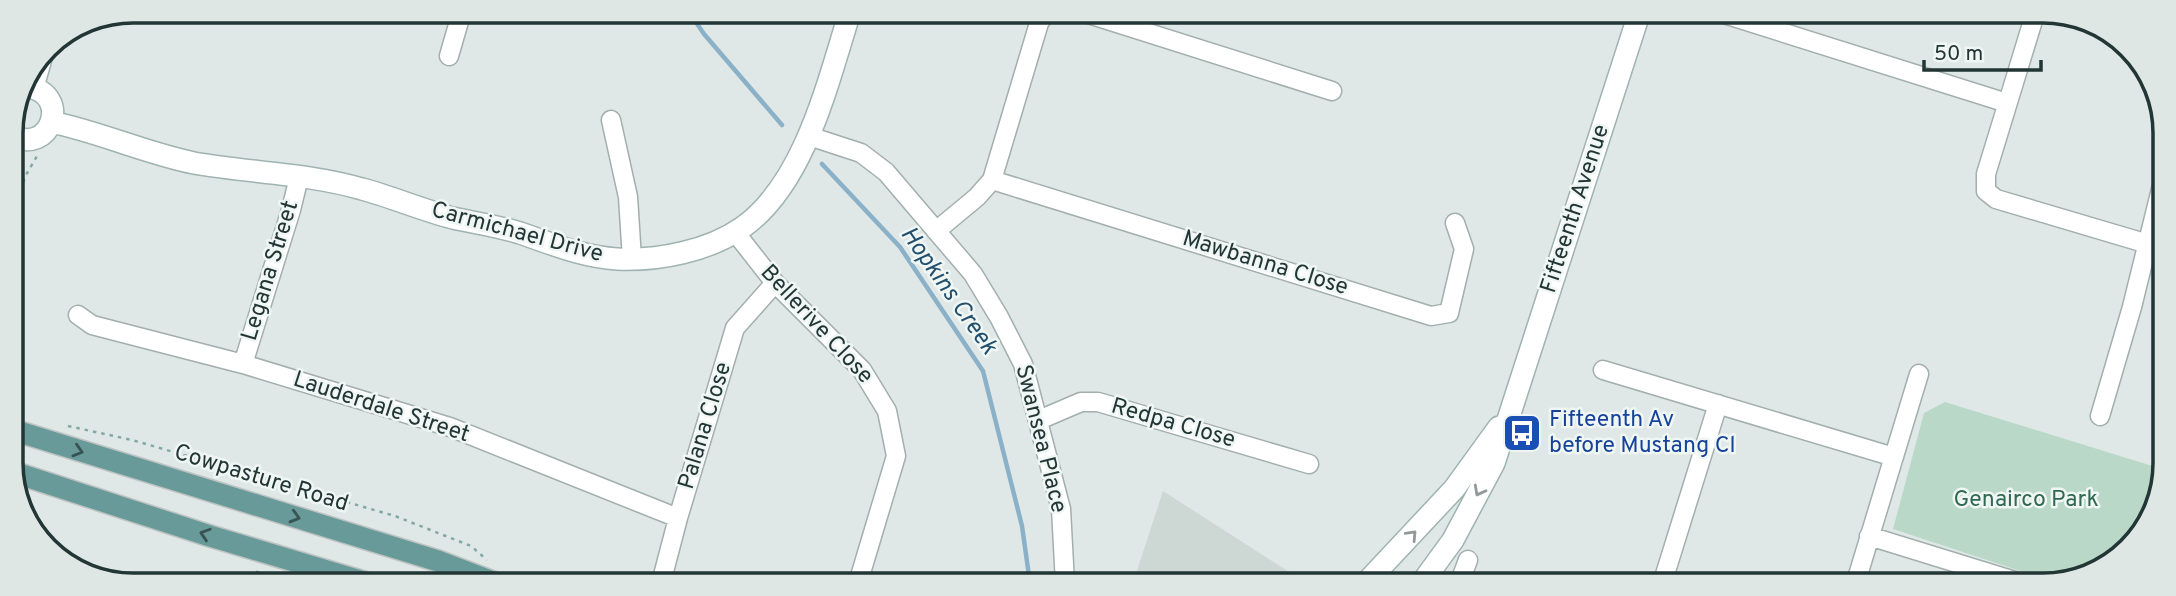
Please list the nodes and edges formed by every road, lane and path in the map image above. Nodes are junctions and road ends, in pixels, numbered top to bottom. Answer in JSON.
{"nodes":[{"id":1,"x":459,"y":23,"type":"edge"},
{"id":2,"x":846,"y":23,"type":"edge"},
{"id":3,"x":1039,"y":23,"type":"edge"},
{"id":4,"x":1117,"y":23,"type":"edge"},
{"id":5,"x":1636,"y":23,"type":"edge"},
{"id":6,"x":1753,"y":23,"type":"edge"},
{"id":7,"x":2032,"y":23,"type":"edge"},
{"id":8,"x":449,"y":56,"type":"dead end"},
{"id":9,"x":33,"y":88,"type":"edge"},
{"id":10,"x":1332,"y":91,"type":"dead end"},
{"id":11,"x":2007,"y":103,"type":"junction"},
{"id":12,"x":611,"y":120,"type":"dead end"},
{"id":13,"x":51,"y":122,"type":"junction"},
{"id":14,"x":809,"y":136,"type":"junction"},
{"id":15,"x":23,"y":141,"type":"edge"},
{"id":16,"x":42,"y":149,"type":"dead end"},
{"id":17,"x":299,"y":177,"type":"junction"},
{"id":18,"x":992,"y":180,"type":"junction"},
{"id":19,"x":23,"y":183,"type":"edge"},
{"id":20,"x":1455,"y":223,"type":"dead end"},
{"id":21,"x":2153,"y":223,"type":"edge"},
{"id":22,"x":936,"y":230,"type":"junction"},
{"id":23,"x":735,"y":232,"type":"junction"},
{"id":24,"x":2148,"y":244,"type":"junction"},
{"id":25,"x":632,"y":259,"type":"junction"},
{"id":26,"x":775,"y":283,"type":"junction"},
{"id":27,"x":78,"y":315,"type":"dead end"},
{"id":28,"x":243,"y":364,"type":"junction"},
{"id":29,"x":1603,"y":370,"type":"dead end"},
{"id":30,"x":1919,"y":374,"type":"dead end"},
{"id":31,"x":1718,"y":404,"type":"junction"},
{"id":32,"x":1515,"y":405,"type":"junction"},
{"id":33,"x":2099,"y":416,"type":"dead end"},
{"id":34,"x":1039,"y":420,"type":"junction"},
{"id":35,"x":64,"y":426,"type":"dead end"},
{"id":36,"x":23,"y":433,"type":"edge"},
{"id":37,"x":1894,"y":457,"type":"junction"},
{"id":38,"x":1308,"y":464,"type":"dead end"},
{"id":39,"x":24,"y":476,"type":"edge"},
{"id":40,"x":678,"y":518,"type":"junction"},
{"id":41,"x":1870,"y":537,"type":"junction"},
{"id":42,"x":1468,"y":560,"type":"dead end"},
{"id":43,"x":488,"y":561,"type":"dead end"},
{"id":44,"x":334,"y":573,"type":"edge"},
{"id":45,"x":481,"y":573,"type":"edge"},
{"id":46,"x":664,"y":573,"type":"edge"},
{"id":47,"x":861,"y":573,"type":"edge"},
{"id":48,"x":1064,"y":573,"type":"edge"},
{"id":49,"x":1374,"y":573,"type":"edge"},
{"id":50,"x":1430,"y":573,"type":"edge"},
{"id":51,"x":1463,"y":573,"type":"edge"},
{"id":52,"x":1665,"y":573,"type":"edge"},
{"id":53,"x":1859,"y":573,"type":"edge"},
{"id":54,"x":1988,"y":573,"type":"edge"}],
"edges":[{"from":1,"to":8,"type":"street"},
{"from":2,"to":14,"type":"street","name":"Carmichael Drive"},
{"from":3,"to":18,"type":"street"},
{"from":4,"to":10,"type":"street"},
{"from":5,"to":32,"type":"street","name":"Fifteenth Avenue"},
{"from":6,"to":11,"type":"street"},
{"from":7,"to":11,"type":"street"},
{"from":9,"to":13,"type":"street"},
{"from":11,"to":24,"type":"street"},
{"from":12,"to":25,"type":"street"},
{"from":13,"to":15,"type":"street"},
{"from":13,"to":17,"type":"street","name":"Carmichael Drive"},
{"from":14,"to":22,"type":"street","name":"Swansea Place"},
{"from":14,"to":23,"type":"street","name":"Carmichael Drive"},
{"from":16,"to":19,"type":"path"},
{"from":17,"to":25,"type":"street","name":"Carmichael Drive"},
{"from":17,"to":28,"type":"street","name":"Legana Street"},
{"from":18,"to":20,"type":"street","name":"Mawbanna Close"},
{"from":18,"to":22,"type":"street"},
{"from":21,"to":24,"type":"street"},
{"from":22,"to":34,"type":"street","name":"Swansea Place"},
{"from":23,"to":25,"type":"street","name":"Carmichael Drive"},
{"from":23,"to":26,"type":"street","name":"Bellerive Close"},
{"from":24,"to":33,"type":"street"},
{"from":26,"to":40,"type":"street","name":"Palana Close"},
{"from":26,"to":47,"type":"street","name":"Bellerive Close"},
{"from":27,"to":28,"type":"street","name":"Lauderdale Street"},
{"from":28,"to":40,"type":"street","name":"Lauderdale Street"},
{"from":29,"to":31,"type":"street"},
{"from":30,"to":37,"type":"street"},
{"from":31,"to":37,"type":"street"},
{"from":31,"to":52,"type":"street"},
{"from":49,"to":32,"type":"street","name":"Fifteenth Avenue","one_way":true},
{"from":32,"to":50,"type":"street","name":"Fifteenth Avenue","one_way":true},
{"from":34,"to":38,"type":"street","name":"Redpa Close"},
{"from":34,"to":48,"type":"street","name":"Swansea Place"},
{"from":35,"to":43,"type":"path"},
{"from":36,"to":45,"type":"main road","name":"Cowpasture Road","one_way":true},
{"from":37,"to":41,"type":"street"},
{"from":44,"to":39,"type":"main road","one_way":true},
{"from":40,"to":46,"type":"street","name":"Palana Close"},
{"from":41,"to":53,"type":"street"},
{"from":41,"to":54,"type":"street"},
{"from":42,"to":51,"type":"street"}]}
